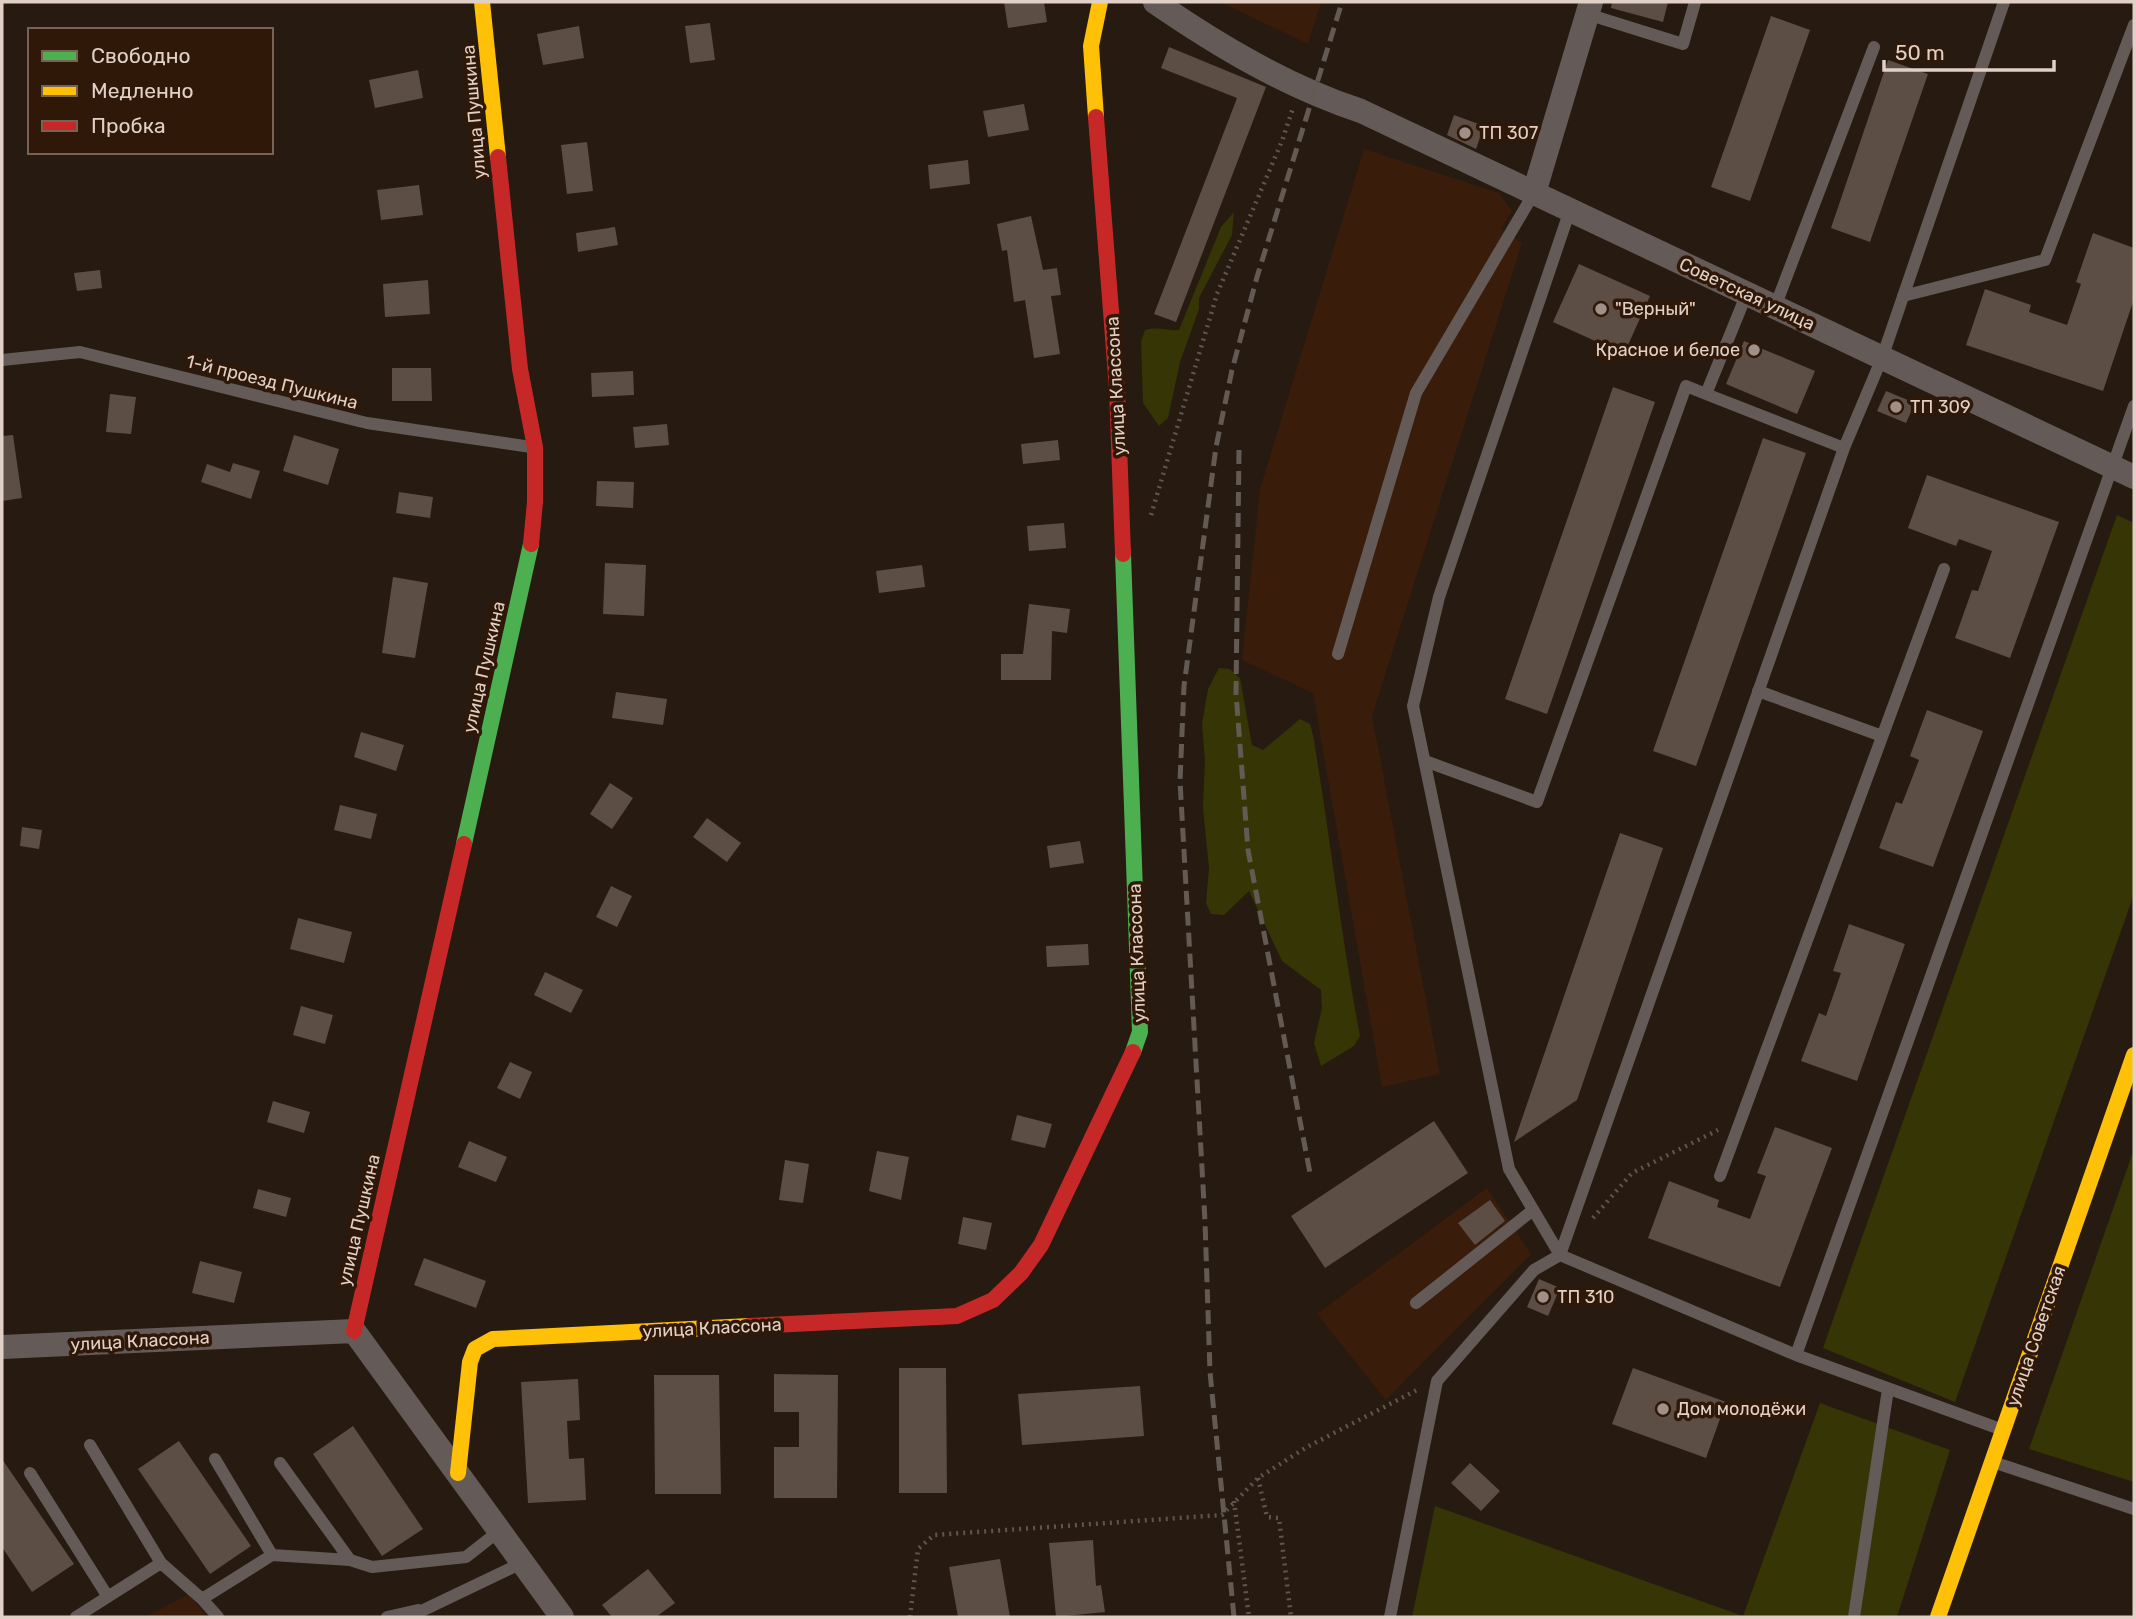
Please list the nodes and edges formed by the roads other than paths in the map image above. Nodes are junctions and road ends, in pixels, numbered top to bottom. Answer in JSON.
{"nodes":[{"id":1,"x":482,"y":2,"type":"edge"},
{"id":2,"x":1100,"y":2,"type":"edge"},
{"id":3,"x":1154,"y":2,"type":"edge"},
{"id":4,"x":1695,"y":2,"type":"edge"},
{"id":5,"x":2004,"y":2,"type":"edge"},
{"id":6,"x":1589,"y":8,"type":"edge"},
{"id":7,"x":2134,"y":25,"type":"edge"},
{"id":8,"x":1874,"y":47,"type":"dead end"},
{"id":9,"x":1534,"y":193,"type":"junction"},
{"id":10,"x":1570,"y":210,"type":"junction"},
{"id":11,"x":1747,"y":293,"type":"junction"},
{"id":12,"x":1903,"y":296,"type":"junction"},
{"id":13,"x":1775,"y":307,"type":"junction"},
{"id":14,"x":1882,"y":358,"type":"junction"},
{"id":15,"x":2,"y":360,"type":"edge"},
{"id":16,"x":1706,"y":394,"type":"junction"},
{"id":17,"x":2134,"y":406,"type":"edge"},
{"id":18,"x":535,"y":447,"type":"junction"},
{"id":19,"x":1844,"y":448,"type":"junction"},
{"id":20,"x":2111,"y":466,"type":"junction"},
{"id":21,"x":2134,"y":477,"type":"edge"},
{"id":22,"x":1944,"y":569,"type":"dead end"},
{"id":23,"x":1338,"y":654,"type":"dead end"},
{"id":24,"x":1758,"y":691,"type":"junction"},
{"id":25,"x":1882,"y":736,"type":"junction"},
{"id":26,"x":1425,"y":761,"type":"junction"},
{"id":27,"x":2134,"y":1055,"type":"edge"},
{"id":28,"x":1720,"y":1176,"type":"dead end"},
{"id":29,"x":1533,"y":1210,"type":"junction"},
{"id":30,"x":1560,"y":1255,"type":"junction"},
{"id":31,"x":1416,"y":1304,"type":"dead end"},
{"id":32,"x":354,"y":1331,"type":"junction"},
{"id":33,"x":2,"y":1347,"type":"edge"},
{"id":34,"x":1797,"y":1355,"type":"junction"},
{"id":35,"x":1888,"y":1389,"type":"junction"},
{"id":36,"x":2003,"y":1430,"type":"junction"},
{"id":37,"x":90,"y":1445,"type":"dead end"},
{"id":38,"x":215,"y":1459,"type":"dead end"},
{"id":39,"x":1992,"y":1462,"type":"junction"},
{"id":40,"x":280,"y":1463,"type":"dead end"},
{"id":41,"x":30,"y":1473,"type":"dead end"},
{"id":42,"x":458,"y":1473,"type":"junction"},
{"id":43,"x":2134,"y":1509,"type":"edge"},
{"id":44,"x":499,"y":1531,"type":"junction"},
{"id":45,"x":272,"y":1555,"type":"junction"},
{"id":46,"x":350,"y":1560,"type":"junction"},
{"id":47,"x":524,"y":1562,"type":"junction"},
{"id":48,"x":161,"y":1563,"type":"junction"},
{"id":49,"x":108,"y":1597,"type":"junction"},
{"id":50,"x":202,"y":1599,"type":"junction"},
{"id":51,"x":440,"y":1604,"type":"junction"},
{"id":52,"x":76,"y":1617,"type":"edge"},
{"id":53,"x":218,"y":1617,"type":"edge"},
{"id":54,"x":387,"y":1617,"type":"edge"},
{"id":55,"x":410,"y":1617,"type":"edge"},
{"id":56,"x":562,"y":1617,"type":"edge"},
{"id":57,"x":1390,"y":1617,"type":"edge"},
{"id":58,"x":1854,"y":1617,"type":"edge"},
{"id":59,"x":1938,"y":1617,"type":"edge"}],
"edges":[{"from":1,"to":18,"type":"street","name":"улица Пушкина"},
{"from":2,"to":42,"type":"street","name":"улица Классона"},
{"from":3,"to":9,"type":"street","name":"Советская улица"},
{"from":4,"to":6,"type":"lane"},
{"from":5,"to":12,"type":"lane"},
{"from":6,"to":9,"type":"street"},
{"from":7,"to":12,"type":"lane"},
{"from":8,"to":13,"type":"lane"},
{"from":9,"to":10,"type":"street","name":"Советская улица"},
{"from":9,"to":23,"type":"lane"},
{"from":10,"to":11,"type":"street","name":"Советская улица"},
{"from":10,"to":26,"type":"lane"},
{"from":11,"to":13,"type":"street","name":"Советская улица"},
{"from":11,"to":16,"type":"lane"},
{"from":12,"to":14,"type":"lane"},
{"from":13,"to":14,"type":"street","name":"Советская улица"},
{"from":14,"to":19,"type":"lane"},
{"from":14,"to":20,"type":"street","name":"Советская улица"},
{"from":15,"to":18,"type":"lane","name":"1-й проезд Пушкина"},
{"from":16,"to":19,"type":"lane"},
{"from":16,"to":26,"type":"lane"},
{"from":17,"to":20,"type":"lane"},
{"from":18,"to":32,"type":"street","name":"улица Пушкина"},
{"from":19,"to":24,"type":"lane"},
{"from":20,"to":21,"type":"street","name":"Советская улица"},
{"from":20,"to":34,"type":"lane"},
{"from":22,"to":25,"type":"lane"},
{"from":24,"to":25,"type":"lane"},
{"from":24,"to":30,"type":"lane"},
{"from":25,"to":28,"type":"lane"},
{"from":26,"to":29,"type":"lane"},
{"from":27,"to":36,"type":"street","name":"улица Советская"},
{"from":29,"to":30,"type":"lane"},
{"from":29,"to":31,"type":"lane"},
{"from":30,"to":34,"type":"lane"},
{"from":30,"to":57,"type":"lane"},
{"from":32,"to":33,"type":"street","name":"улица Классона"},
{"from":32,"to":42,"type":"street"},
{"from":34,"to":35,"type":"lane"},
{"from":35,"to":36,"type":"lane"},
{"from":35,"to":58,"type":"lane"},
{"from":36,"to":39,"type":"street","name":"улица Советская"},
{"from":37,"to":48,"type":"lane"},
{"from":38,"to":45,"type":"lane"},
{"from":39,"to":43,"type":"lane"},
{"from":39,"to":59,"type":"street","name":"улица Советская"},
{"from":40,"to":46,"type":"lane"},
{"from":41,"to":49,"type":"lane"},
{"from":42,"to":44,"type":"street"},
{"from":44,"to":46,"type":"lane"},
{"from":44,"to":47,"type":"street"},
{"from":45,"to":46,"type":"lane"},
{"from":45,"to":50,"type":"lane"},
{"from":47,"to":51,"type":"lane"},
{"from":47,"to":56,"type":"street"},
{"from":48,"to":49,"type":"lane"},
{"from":48,"to":50,"type":"lane"},
{"from":49,"to":52,"type":"lane"},
{"from":50,"to":53,"type":"lane"},
{"from":51,"to":54,"type":"lane"},
{"from":51,"to":55,"type":"lane"}]}
